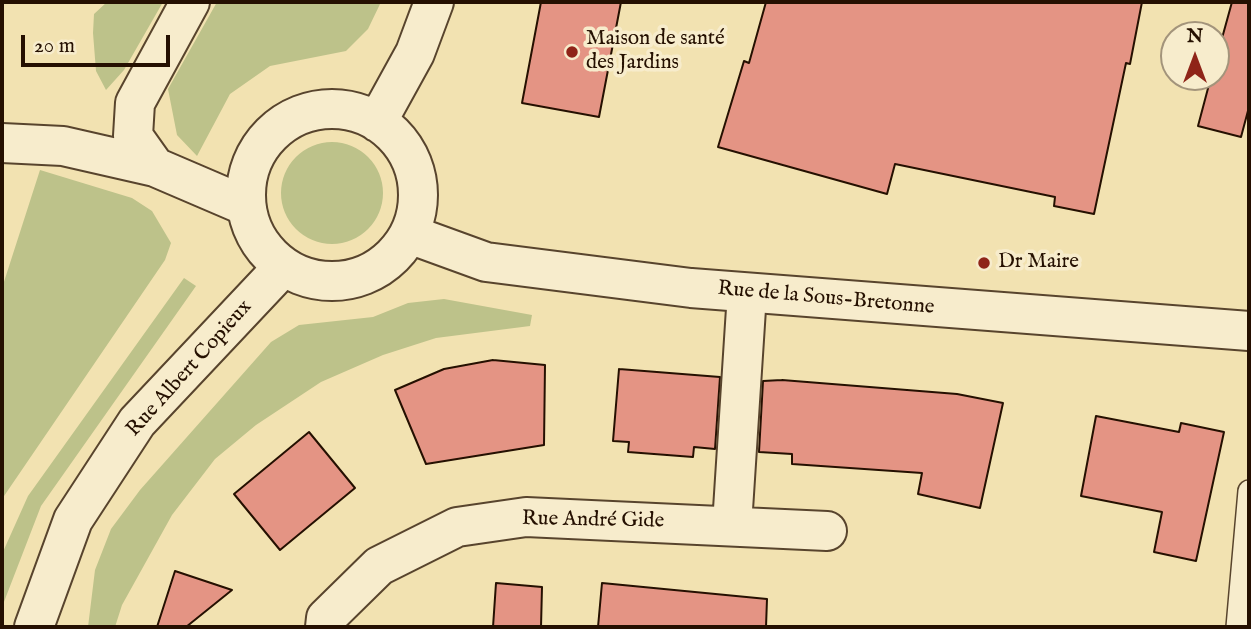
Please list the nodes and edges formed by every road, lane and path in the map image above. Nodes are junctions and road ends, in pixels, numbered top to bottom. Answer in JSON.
{"nodes":[{"id":1,"x":190,"y":2,"type":"edge"},
{"id":2,"x":434,"y":2,"type":"edge"},
{"id":3,"x":377,"y":122,"type":"junction"},
{"id":4,"x":2,"y":143,"type":"edge"},
{"id":5,"x":155,"y":167,"type":"junction"},
{"id":6,"x":246,"y":206,"type":"junction"},
{"id":7,"x":409,"y":234,"type":"junction"},
{"id":8,"x":283,"y":267,"type":"junction"},
{"id":9,"x":747,"y":293,"type":"junction"},
{"id":10,"x":1249,"y":331,"type":"edge"},
{"id":11,"x":1249,"y":491,"type":"edge"},
{"id":12,"x":732,"y":524,"type":"junction"},
{"id":13,"x":827,"y":531,"type":"dead end"},
{"id":14,"x":34,"y":627,"type":"edge"},
{"id":15,"x":325,"y":627,"type":"edge"},
{"id":16,"x":1237,"y":627,"type":"edge"}],
"edges":[{"from":1,"to":5,"type":"street"},
{"from":2,"to":3,"type":"street"},
{"from":3,"to":6,"type":"street"},
{"from":3,"to":7,"type":"street"},
{"from":4,"to":5,"type":"street"},
{"from":5,"to":6,"type":"street"},
{"from":6,"to":8,"type":"street"},
{"from":7,"to":8,"type":"street"},
{"from":7,"to":9,"type":"street","name":"Rue de la Sous-Bretonne"},
{"from":8,"to":14,"type":"street","name":"Rue Albert Copieux"},
{"from":9,"to":10,"type":"street","name":"Rue de la Sous-Bretonne"},
{"from":9,"to":12,"type":"street"},
{"from":11,"to":16,"type":"lane"},
{"from":12,"to":13,"type":"street","name":"Rue André Gide"},
{"from":12,"to":15,"type":"street","name":"Rue André Gide"}]}
